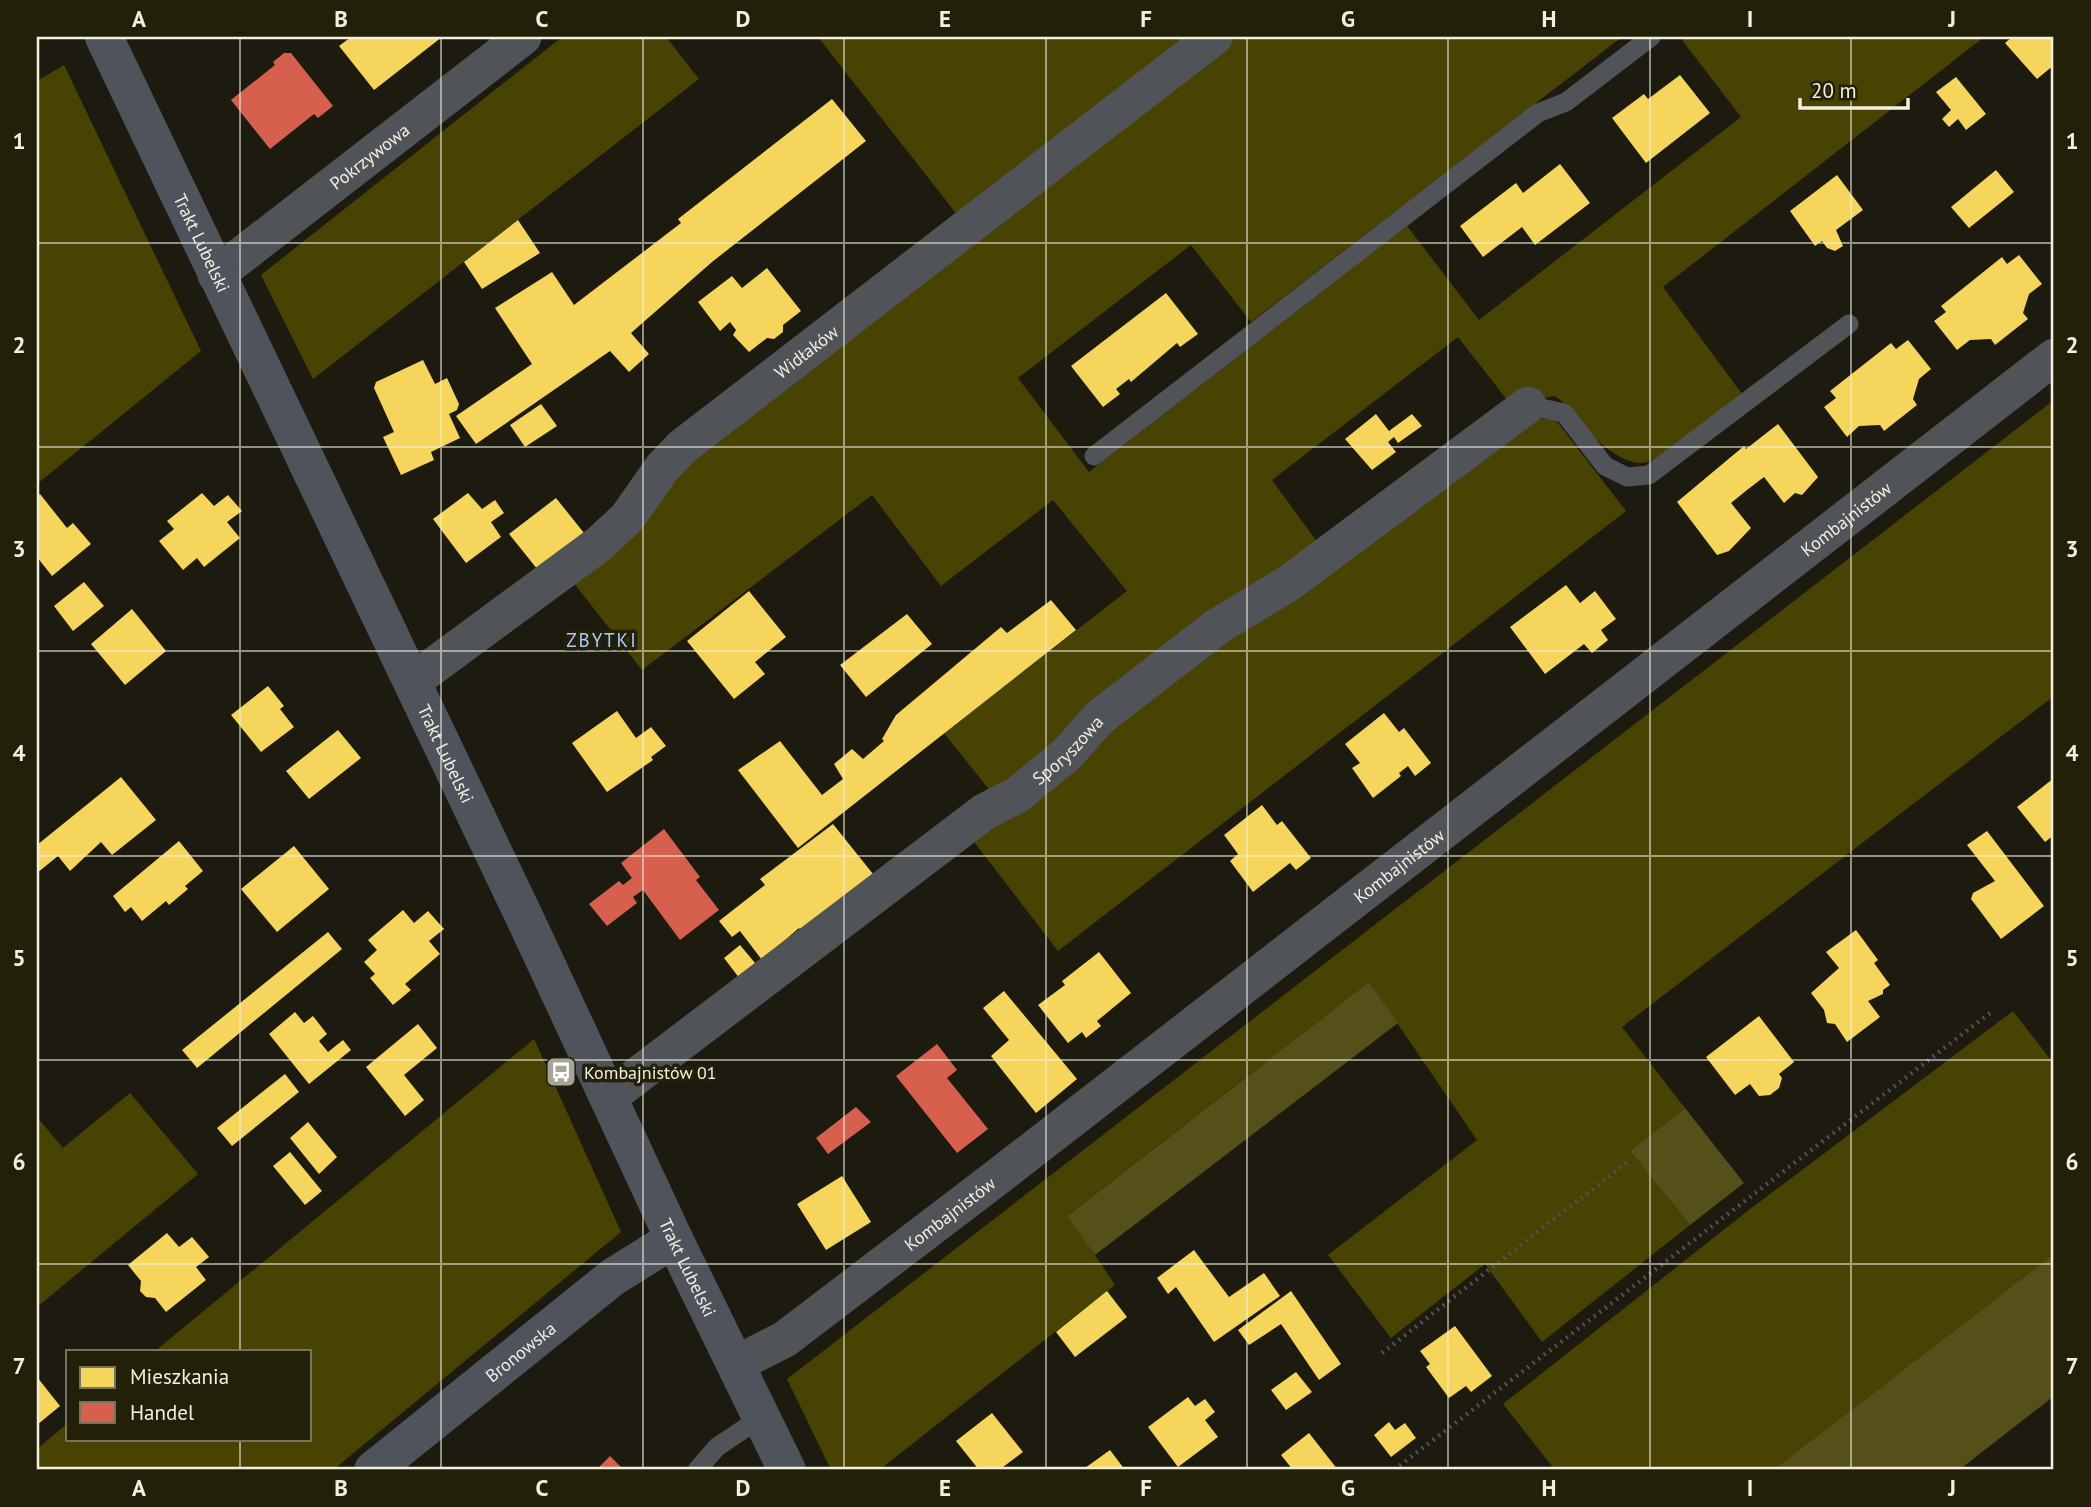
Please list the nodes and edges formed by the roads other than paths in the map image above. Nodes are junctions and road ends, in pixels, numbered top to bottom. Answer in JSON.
{"nodes":[{"id":1,"x":104,"y":37,"type":"edge"},
{"id":2,"x":523,"y":37,"type":"edge"},
{"id":3,"x":1214,"y":37,"type":"edge"},
{"id":4,"x":1651,"y":37,"type":"edge"},
{"id":5,"x":216,"y":275,"type":"junction"},
{"id":6,"x":1849,"y":324,"type":"dead end"},
{"id":7,"x":2054,"y":357,"type":"edge"},
{"id":8,"x":1528,"y":405,"type":"joint"},
{"id":9,"x":1094,"y":456,"type":"dead end"},
{"id":10,"x":413,"y":681,"type":"junction"},
{"id":11,"x":609,"y":1097,"type":"junction"},
{"id":12,"x":674,"y":1240,"type":"junction"},
{"id":13,"x":736,"y":1364,"type":"junction"},
{"id":14,"x":762,"y":1417,"type":"junction"},
{"id":15,"x":373,"y":1470,"type":"edge"},
{"id":16,"x":697,"y":1470,"type":"edge"},
{"id":17,"x":787,"y":1470,"type":"edge"}],
"edges":[{"from":1,"to":5,"type":"street","name":"Trakt Lubelski"},
{"from":2,"to":5,"type":"street","name":"Pokrzywowa"},
{"from":3,"to":10,"type":"street","name":"Widłaków"},
{"from":4,"to":9,"type":"lane"},
{"from":5,"to":10,"type":"street","name":"Trakt Lubelski"},
{"from":6,"to":8,"type":"lane"},
{"from":7,"to":13,"type":"street","name":"Kombajnistów"},
{"from":8,"to":11,"type":"street","name":"Sporyszowa"},
{"from":10,"to":11,"type":"street","name":"Trakt Lubelski"},
{"from":11,"to":12,"type":"street","name":"Trakt Lubelski"},
{"from":12,"to":13,"type":"street","name":"Trakt Lubelski"},
{"from":12,"to":15,"type":"street","name":"Bronowska"},
{"from":13,"to":14,"type":"street","name":"Trakt Lubelski"},
{"from":14,"to":16,"type":"lane"},
{"from":14,"to":17,"type":"street","name":"Trakt Lubelski"}]}
